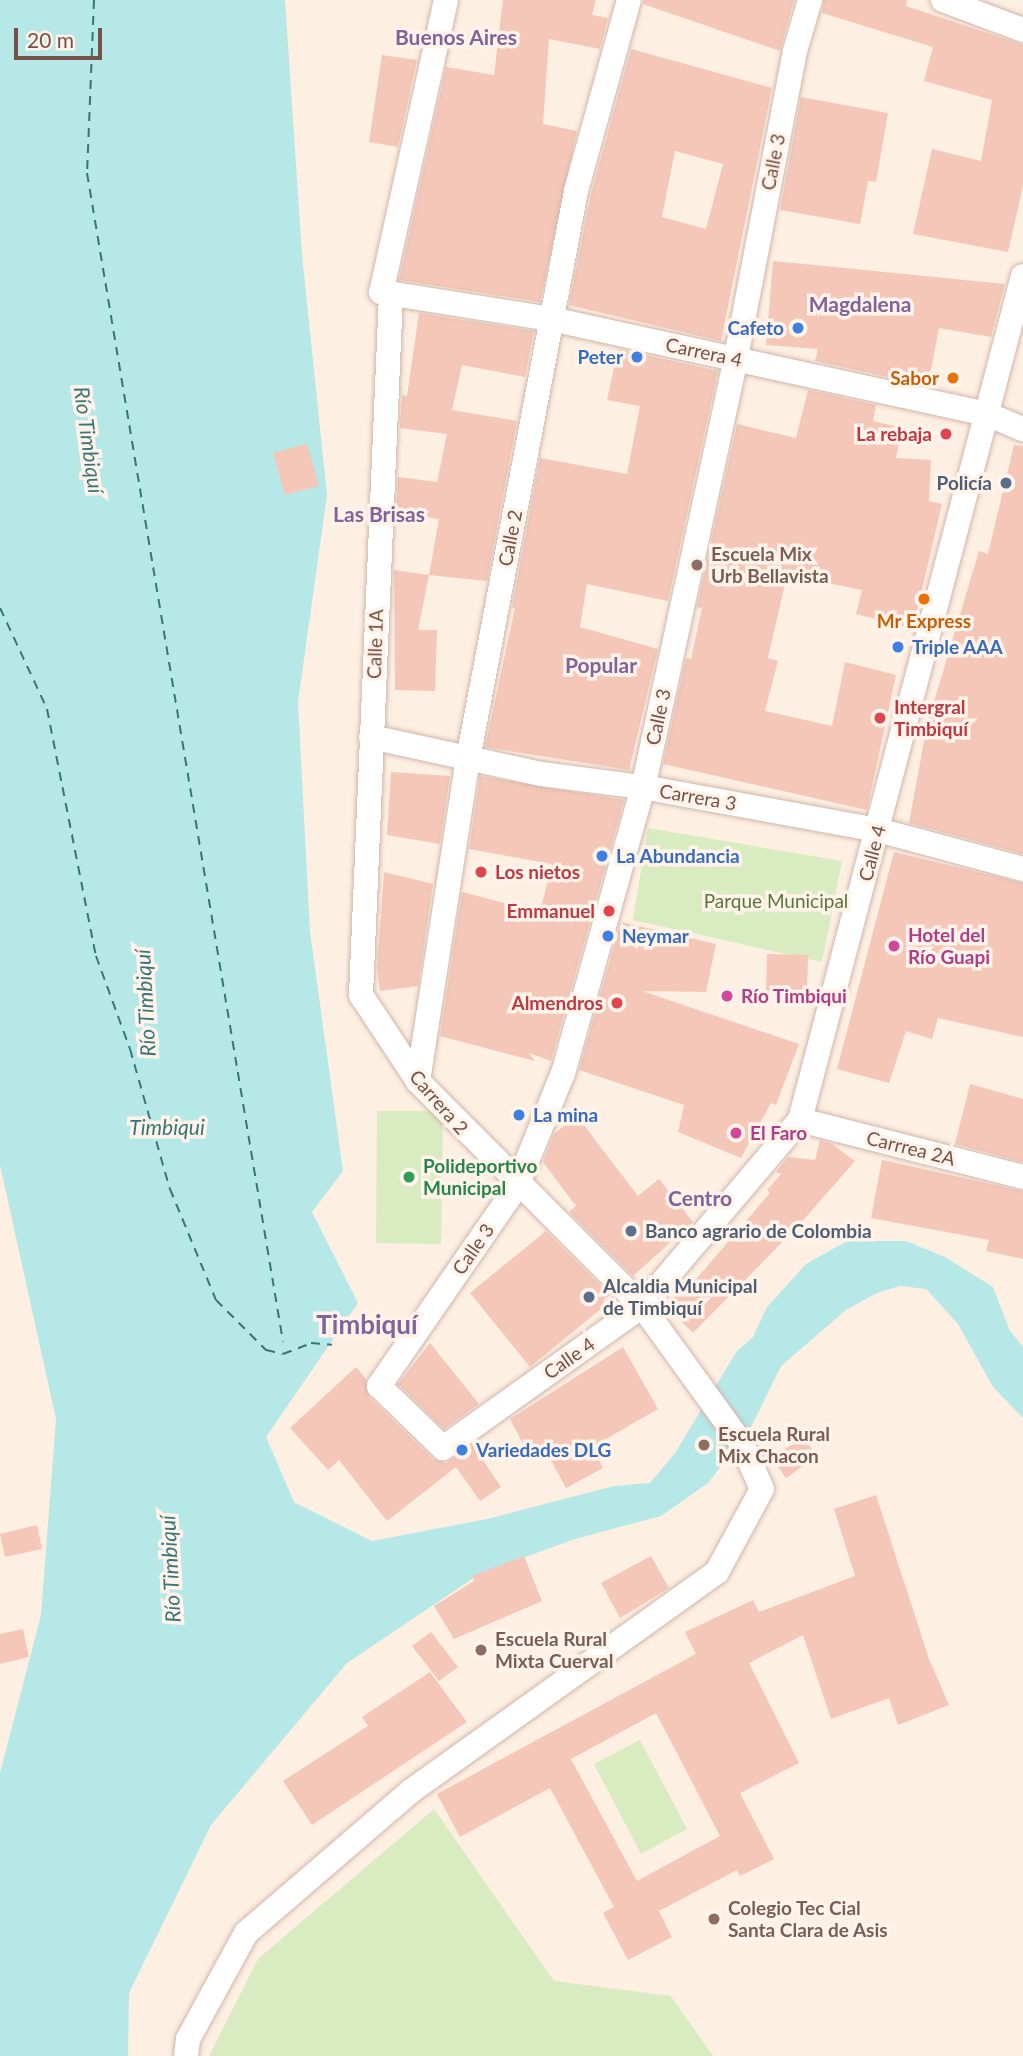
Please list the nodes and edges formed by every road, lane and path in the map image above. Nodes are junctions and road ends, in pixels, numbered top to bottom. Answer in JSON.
{"nodes":[{"id":1,"x":446,"y":0,"type":"edge"},
{"id":2,"x":629,"y":0,"type":"edge"},
{"id":3,"x":810,"y":0,"type":"edge"},
{"id":4,"x":943,"y":0,"type":"edge"},
{"id":5,"x":1023,"y":30,"type":"edge"},
{"id":6,"x":1023,"y":276,"type":"edge"},
{"id":7,"x":386,"y":293,"type":"junction"},
{"id":8,"x":551,"y":319,"type":"junction"},
{"id":9,"x":736,"y":358,"type":"junction"},
{"id":10,"x":988,"y":414,"type":"junction"},
{"id":11,"x":1023,"y":429,"type":"edge"},
{"id":12,"x":371,"y":737,"type":"junction"},
{"id":13,"x":468,"y":759,"type":"junction"},
{"id":14,"x":643,"y":787,"type":"junction"},
{"id":15,"x":878,"y":830,"type":"junction"},
{"id":16,"x":1023,"y":869,"type":"edge"},
{"id":17,"x":361,"y":995,"type":"joint"},
{"id":18,"x":418,"y":1081,"type":"junction"},
{"id":19,"x":800,"y":1120,"type":"junction"},
{"id":20,"x":1023,"y":1177,"type":"edge"},
{"id":21,"x":517,"y":1186,"type":"junction"},
{"id":22,"x":642,"y":1306,"type":"junction"},
{"id":23,"x":443,"y":1448,"type":"joint"},
{"id":24,"x":186,"y":2056,"type":"edge"}],
"edges":[{"from":1,"to":7,"type":"street","name":"Calle 1A"},
{"from":2,"to":8,"type":"street","name":"Calle 2"},
{"from":3,"to":9,"type":"street","name":"Calle 3"},
{"from":4,"to":5,"type":"street"},
{"from":6,"to":10,"type":"street","name":"Calle 4"},
{"from":7,"to":8,"type":"street","name":"Carrera 4"},
{"from":7,"to":12,"type":"street","name":"Calle 1A"},
{"from":8,"to":9,"type":"street","name":"Carrera 4"},
{"from":8,"to":13,"type":"street","name":"Calle 2"},
{"from":9,"to":10,"type":"street","name":"Carrera 4"},
{"from":9,"to":14,"type":"street","name":"Calle 3"},
{"from":10,"to":11,"type":"street","name":"Carrera 4"},
{"from":10,"to":15,"type":"street","name":"Calle 4"},
{"from":12,"to":13,"type":"street","name":"Carrera 3"},
{"from":12,"to":17,"type":"street","name":"Calle 1A"},
{"from":13,"to":14,"type":"street","name":"Carrera 3"},
{"from":13,"to":18,"type":"street","name":"Calle 2"},
{"from":14,"to":15,"type":"street","name":"Carrera 3"},
{"from":14,"to":21,"type":"street","name":"Calle 3"},
{"from":15,"to":16,"type":"street","name":"Carrera 3"},
{"from":15,"to":19,"type":"street","name":"Calle 4"},
{"from":17,"to":18,"type":"street","name":"Carrera 2"},
{"from":18,"to":21,"type":"street","name":"Carrera 2"},
{"from":19,"to":20,"type":"street","name":"Carrrea 2A"},
{"from":19,"to":22,"type":"street","name":"Calle 4"},
{"from":21,"to":22,"type":"street","name":"Carrera 2"},
{"from":21,"to":23,"type":"street","name":"Calle 3"},
{"from":22,"to":23,"type":"street","name":"Calle 4"},
{"from":22,"to":24,"type":"street","name":"Carrera 2"}]}
